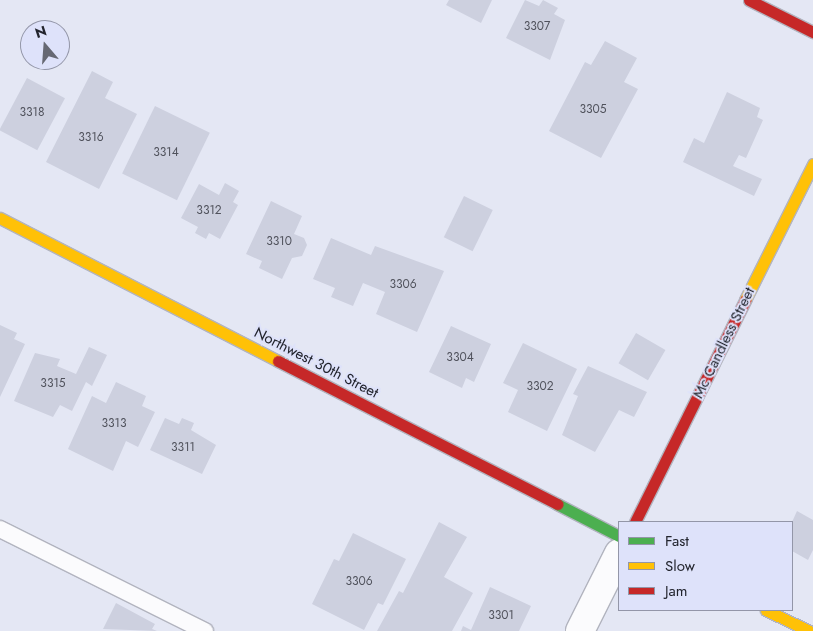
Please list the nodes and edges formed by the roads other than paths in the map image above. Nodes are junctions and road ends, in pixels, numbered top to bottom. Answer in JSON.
{"nodes":[{"id":1,"x":749,"y":0,"type":"edge"},
{"id":2,"x":813,"y":32,"type":"edge"},
{"id":3,"x":813,"y":164,"type":"edge"},
{"id":4,"x":0,"y":218,"type":"edge"},
{"id":5,"x":635,"y":521,"type":"edge"},
{"id":6,"x":0,"y":529,"type":"edge"},
{"id":7,"x":618,"y":535,"type":"edge"},
{"id":8,"x":618,"y":555,"type":"edge"},
{"id":9,"x":768,"y":611,"type":"edge"},
{"id":10,"x":205,"y":631,"type":"edge"},
{"id":11,"x":580,"y":631,"type":"edge"},
{"id":12,"x":809,"y":631,"type":"edge"}],
"edges":[{"from":1,"to":2,"type":"street"},
{"from":3,"to":5,"type":"street","name":"Mc Candless Street"},
{"from":4,"to":7,"type":"street","name":"Northwest 30th Street"},
{"from":6,"to":10,"type":"lane"},
{"from":8,"to":11,"type":"street"},
{"from":9,"to":12,"type":"street"}]}
